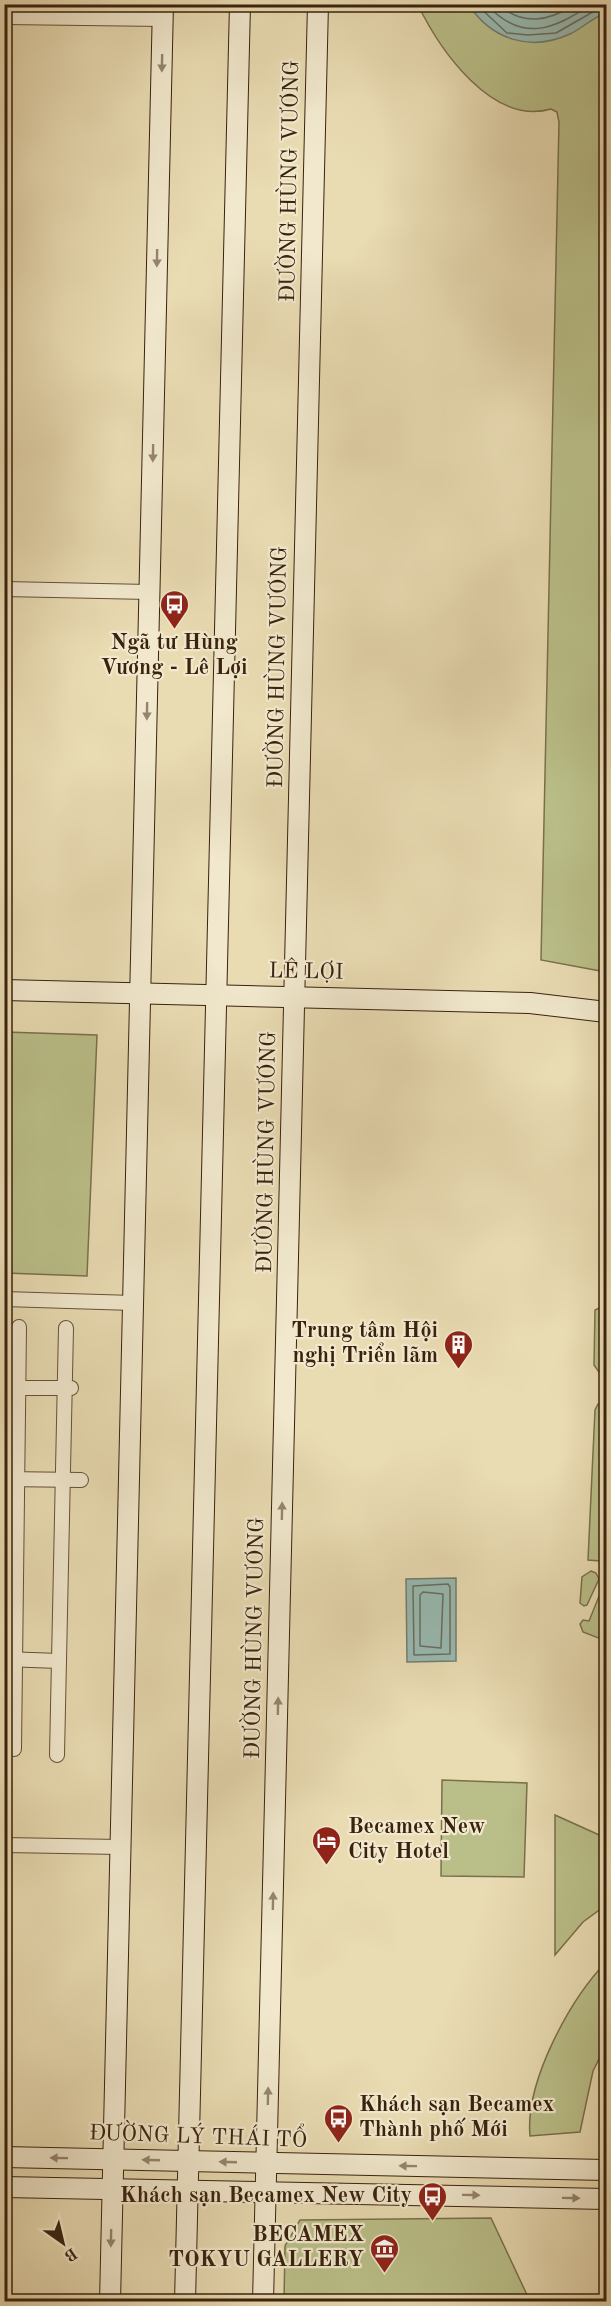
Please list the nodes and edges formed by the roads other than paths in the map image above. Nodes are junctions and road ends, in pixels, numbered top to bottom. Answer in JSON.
{"nodes":[{"id":1,"x":240,"y":4,"type":"edge"},
{"id":2,"x":318,"y":4,"type":"edge"},
{"id":3,"x":163,"y":12,"type":"edge"},
{"id":4,"x":4,"y":17,"type":"edge"},
{"id":5,"x":4,"y":589,"type":"edge"},
{"id":6,"x":150,"y":592,"type":"junction"},
{"id":7,"x":4,"y":990,"type":"edge"},
{"id":8,"x":140,"y":993,"type":"junction"},
{"id":9,"x":216,"y":995,"type":"junction"},
{"id":10,"x":295,"y":996,"type":"junction"},
{"id":11,"x":606,"y":1012,"type":"edge"},
{"id":12,"x":4,"y":1299,"type":"edge"},
{"id":13,"x":133,"y":1303,"type":"junction"},
{"id":14,"x":19,"y":1327,"type":"dead end"},
{"id":15,"x":66,"y":1328,"type":"dead end"},
{"id":16,"x":11,"y":1388,"type":"edge"},
{"id":17,"x":69,"y":1388,"type":"junction"},
{"id":18,"x":11,"y":1479,"type":"edge"},
{"id":19,"x":63,"y":1480,"type":"junction"},
{"id":20,"x":81,"y":1480,"type":"dead end"},
{"id":21,"x":10,"y":1571,"type":"edge"},
{"id":22,"x":10,"y":1659,"type":"edge"},
{"id":23,"x":59,"y":1661,"type":"junction"},
{"id":24,"x":14,"y":1749,"type":"dead end"},
{"id":25,"x":57,"y":1755,"type":"dead end"},
{"id":26,"x":4,"y":1845,"type":"edge"},
{"id":27,"x":120,"y":1847,"type":"junction"},
{"id":28,"x":4,"y":2157,"type":"edge"},
{"id":29,"x":113,"y":2158,"type":"junction"},
{"id":30,"x":189,"y":2161,"type":"junction"},
{"id":31,"x":267,"y":2164,"type":"junction"},
{"id":32,"x":606,"y":2170,"type":"edge"},
{"id":33,"x":4,"y":2187,"type":"edge"},
{"id":34,"x":112,"y":2190,"type":"junction"},
{"id":35,"x":188,"y":2191,"type":"junction"},
{"id":36,"x":266,"y":2192,"type":"junction"},
{"id":37,"x":606,"y":2199,"type":"edge"},
{"id":38,"x":110,"y":2301,"type":"edge"},
{"id":39,"x":185,"y":2301,"type":"edge"},
{"id":40,"x":263,"y":2301,"type":"edge"}],
"edges":[{"from":1,"to":9,"type":"main road"},
{"from":2,"to":10,"type":"main road","name":"ĐƯỜNG HÙNG VƯƠNG"},
{"from":3,"to":4,"type":"street"},
{"from":3,"to":6,"type":"main road","one_way":true},
{"from":5,"to":6,"type":"street"},
{"from":6,"to":8,"type":"main road","one_way":true},
{"from":7,"to":8,"type":"main road","name":"LÊ LỢI"},
{"from":8,"to":9,"type":"main road","name":"LÊ LỢI"},
{"from":8,"to":13,"type":"main road"},
{"from":9,"to":10,"type":"main road","name":"LÊ LỢI"},
{"from":9,"to":30,"type":"main road"},
{"from":10,"to":11,"type":"main road","name":"LÊ LỢI"},
{"from":31,"to":10,"type":"main road","name":"ĐƯỜNG HÙNG VƯƠNG","one_way":true},
{"from":12,"to":13,"type":"street"},
{"from":13,"to":27,"type":"main road"},
{"from":14,"to":16,"type":"street"},
{"from":15,"to":17,"type":"street"},
{"from":16,"to":17,"type":"street"},
{"from":16,"to":18,"type":"street"},
{"from":17,"to":19,"type":"street"},
{"from":18,"to":19,"type":"street"},
{"from":18,"to":21,"type":"street"},
{"from":19,"to":20,"type":"street"},
{"from":19,"to":23,"type":"street"},
{"from":21,"to":22,"type":"street"},
{"from":22,"to":23,"type":"street"},
{"from":22,"to":24,"type":"street"},
{"from":23,"to":25,"type":"street"},
{"from":26,"to":27,"type":"street"},
{"from":27,"to":29,"type":"main road"},
{"from":29,"to":28,"type":"main road","name":"ĐƯỜNG LÝ THÁI TỔ","one_way":true},
{"from":30,"to":29,"type":"main road","name":"ĐƯỜNG LÝ THÁI TỔ","one_way":true},
{"from":29,"to":34,"type":"main road"},
{"from":31,"to":30,"type":"main road","name":"ĐƯỜNG LÝ THÁI TỔ","one_way":true},
{"from":30,"to":35,"type":"main road"},
{"from":32,"to":31,"type":"main road","name":"ĐƯỜNG LÝ THÁI TỔ","one_way":true},
{"from":31,"to":36,"type":"main road","name":"ĐƯỜNG HÙNG VƯƠNG"},
{"from":33,"to":34,"type":"main road"},
{"from":34,"to":35,"type":"main road"},
{"from":34,"to":38,"type":"main road","one_way":true},
{"from":35,"to":36,"type":"main road"},
{"from":35,"to":39,"type":"main road"},
{"from":36,"to":37,"type":"main road","one_way":true},
{"from":36,"to":40,"type":"main road","name":"ĐƯỜNG HÙNG VƯƠNG"}]}
